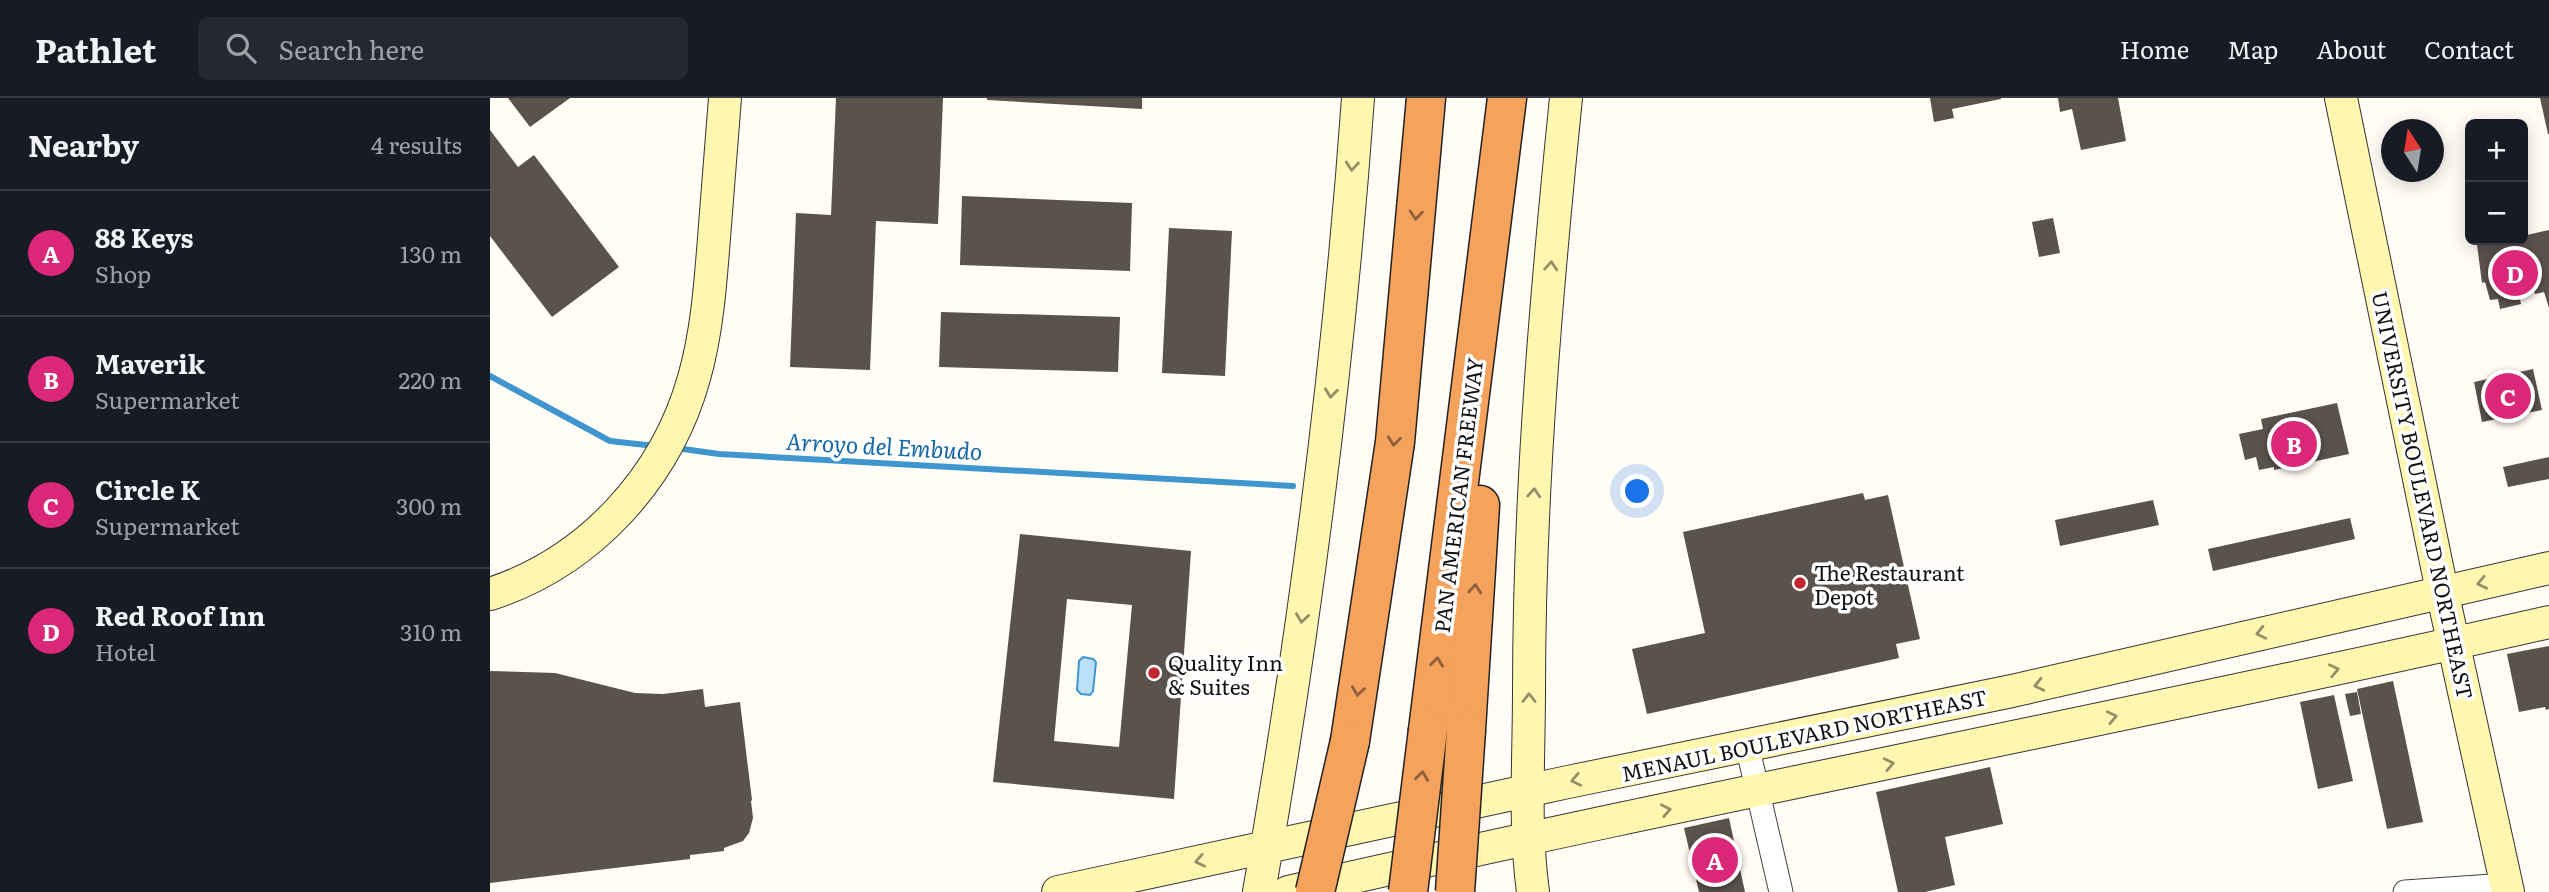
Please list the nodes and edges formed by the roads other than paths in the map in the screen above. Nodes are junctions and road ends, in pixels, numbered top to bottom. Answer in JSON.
{"nodes":[{"id":1,"x":725,"y":98,"type":"edge"},
{"id":2,"x":1358,"y":98,"type":"edge"},
{"id":3,"x":1426,"y":98,"type":"edge"},
{"id":4,"x":1507,"y":98,"type":"edge"},
{"id":5,"x":1566,"y":98,"type":"edge"},
{"id":6,"x":2341,"y":98,"type":"edge"},
{"id":7,"x":2549,"y":568,"type":"edge"},
{"id":8,"x":2442,"y":591,"type":"junction"},
{"id":9,"x":490,"y":594,"type":"edge"},
{"id":10,"x":2549,"y":622,"type":"edge"},
{"id":11,"x":2454,"y":644,"type":"junction"},
{"id":12,"x":1350,"y":741,"type":"junction"},
{"id":13,"x":1748,"y":745,"type":"junction"},
{"id":14,"x":1527,"y":791,"type":"junction"},
{"id":15,"x":1757,"y":792,"type":"junction"},
{"id":16,"x":1529,"y":837,"type":"junction"},
{"id":17,"x":1267,"y":846,"type":"junction"},
{"id":18,"x":2507,"y":889,"type":"edge"},
{"id":19,"x":1058,"y":892,"type":"edge"},
{"id":20,"x":1259,"y":892,"type":"edge"},
{"id":21,"x":1288,"y":892,"type":"edge"},
{"id":22,"x":1315,"y":892,"type":"edge"},
{"id":23,"x":1336,"y":892,"type":"edge"},
{"id":24,"x":1408,"y":892,"type":"edge"},
{"id":25,"x":1455,"y":892,"type":"edge"},
{"id":26,"x":1533,"y":892,"type":"edge"},
{"id":27,"x":1781,"y":892,"type":"edge"},
{"id":28,"x":2405,"y":892,"type":"edge"}],
"edges":[{"from":1,"to":9,"type":"main road"},
{"from":2,"to":17,"type":"main road","one_way":true},
{"from":3,"to":12,"type":"highway","one_way":true},
{"from":24,"to":4,"type":"highway","name":"PAN AMERICAN FREEWAY","one_way":true,"bridge":true},
{"from":25,"to":4,"type":"highway","one_way":true,"bridge":true},
{"from":14,"to":5,"type":"main road","one_way":true},
{"from":6,"to":8,"type":"main road","name":"UNIVERSITY BOULEVARD NORTHEAST"},
{"from":7,"to":8,"type":"main road","name":"MENAUL BOULEVARD NORTHEAST","one_way":true},
{"from":8,"to":11,"type":"main road","name":"UNIVERSITY BOULEVARD NORTHEAST"},
{"from":8,"to":13,"type":"main road","name":"MENAUL BOULEVARD NORTHEAST","one_way":true},
{"from":10,"to":11,"type":"main road"},
{"from":15,"to":11,"type":"main road","one_way":true},
{"from":11,"to":18,"type":"main road","name":"UNIVERSITY BOULEVARD NORTHEAST"},
{"from":12,"to":22,"type":"highway","bridge":true},
{"from":12,"to":23,"type":"highway","bridge":true},
{"from":13,"to":14,"type":"main road","name":"MENAUL BOULEVARD NORTHEAST","one_way":true},
{"from":13,"to":15,"type":"street"},
{"from":14,"to":16,"type":"main road"},
{"from":14,"to":17,"type":"main road","name":"MENAUL BOULEVARD NORTHEAST"},
{"from":16,"to":15,"type":"main road","one_way":true},
{"from":15,"to":27,"type":"street"},
{"from":16,"to":21,"type":"main road"},
{"from":16,"to":26,"type":"main road"},
{"from":17,"to":19,"type":"main road","name":"MENAUL BOULEVARD NORTHEAST","one_way":true},
{"from":17,"to":20,"type":"main road"},
{"from":18,"to":28,"type":"street"}]}
